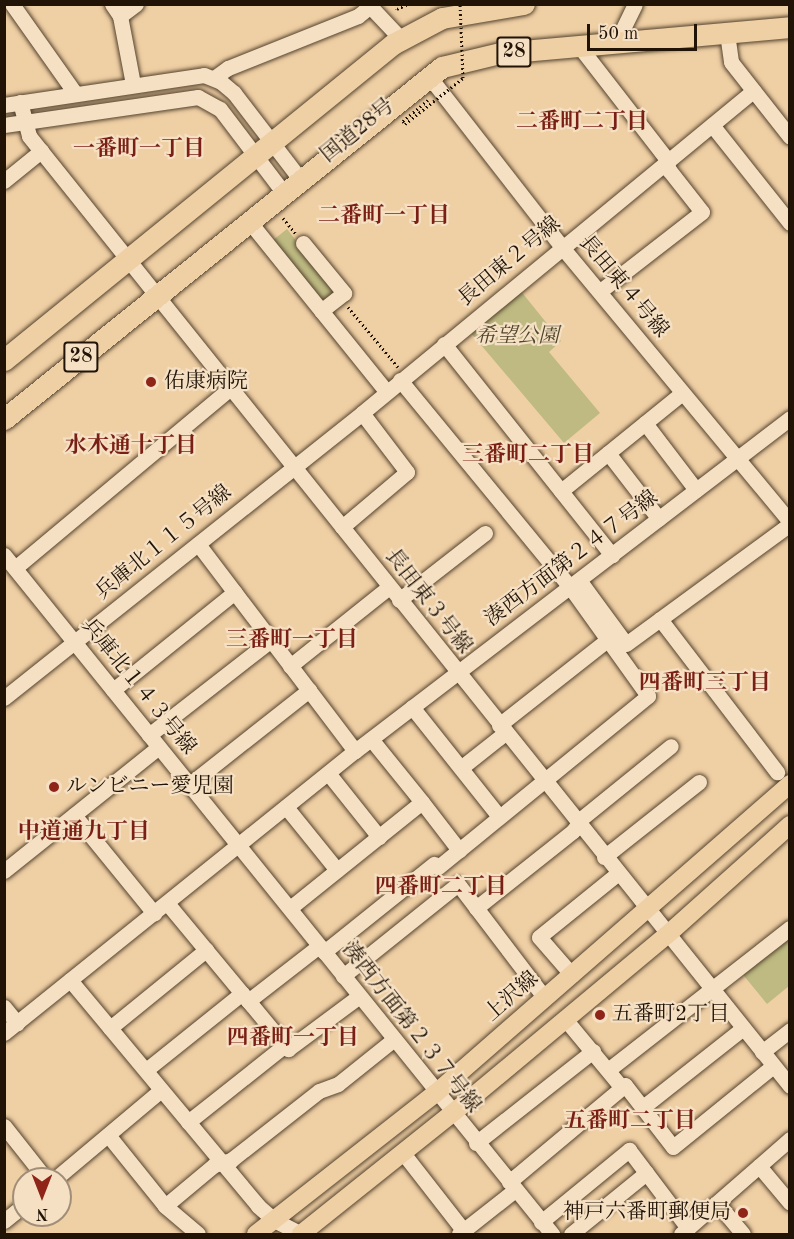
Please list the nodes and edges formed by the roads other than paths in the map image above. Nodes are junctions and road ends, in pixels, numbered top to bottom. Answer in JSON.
{"nodes":[{"id":1,"x":12,"y":4,"type":"edge"},
{"id":2,"x":136,"y":4,"type":"edge"},
{"id":3,"x":524,"y":4,"type":"edge"},
{"id":4,"x":635,"y":4,"type":"edge"},
{"id":5,"x":368,"y":6,"type":"edge"},
{"id":6,"x":500,"y":6,"type":"edge"},
{"id":7,"x":116,"y":10,"type":"edge"},
{"id":8,"x":789,"y":27,"type":"edge"},
{"id":9,"x":727,"y":33,"type":"junction"},
{"id":10,"x":401,"y":39,"type":"junction"},
{"id":11,"x":616,"y":43,"type":"junction"},
{"id":12,"x":579,"y":46,"type":"junction"},
{"id":13,"x":428,"y":75,"type":"junction"},
{"id":14,"x":214,"y":78,"type":"junction"},
{"id":15,"x":133,"y":84,"type":"junction"},
{"id":16,"x":753,"y":91,"type":"junction"},
{"id":17,"x":75,"y":93,"type":"junction"},
{"id":18,"x":12,"y":104,"type":"edge"},
{"id":19,"x":23,"y":122,"type":"junction"},
{"id":20,"x":4,"y":125,"type":"edge"},
{"id":21,"x":712,"y":125,"type":"junction"},
{"id":22,"x":789,"y":137,"type":"edge"},
{"id":23,"x":264,"y":149,"type":"junction"},
{"id":24,"x":41,"y":151,"type":"junction"},
{"id":25,"x":666,"y":164,"type":"junction"},
{"id":26,"x":4,"y":181,"type":"edge"},
{"id":27,"x":284,"y":191,"type":"junction"},
{"id":28,"x":248,"y":220,"type":"junction"},
{"id":29,"x":789,"y":224,"type":"edge"},
{"id":30,"x":303,"y":243,"type":"road end"},
{"id":31,"x":561,"y":246,"type":"junction"},
{"id":32,"x":128,"y":259,"type":"junction"},
{"id":33,"x":600,"y":291,"type":"junction"},
{"id":34,"x":157,"y":295,"type":"junction"},
{"id":35,"x":321,"y":311,"type":"junction"},
{"id":36,"x":444,"y":344,"type":"junction"},
{"id":37,"x":4,"y":360,"type":"edge"},
{"id":38,"x":403,"y":378,"type":"junction"},
{"id":39,"x":230,"y":388,"type":"junction"},
{"id":40,"x":387,"y":392,"type":"junction"},
{"id":41,"x":682,"y":393,"type":"junction"},
{"id":42,"x":362,"y":413,"type":"junction"},
{"id":43,"x":789,"y":418,"type":"edge"},
{"id":44,"x":4,"y":419,"type":"edge"},
{"id":45,"x":645,"y":423,"type":"junction"},
{"id":46,"x":608,"y":453,"type":"junction"},
{"id":47,"x":736,"y":460,"type":"junction"},
{"id":48,"x":294,"y":465,"type":"junction"},
{"id":49,"x":696,"y":490,"type":"junction"},
{"id":50,"x":561,"y":491,"type":"junction"},
{"id":51,"x":658,"y":519,"type":"junction"},
{"id":52,"x":788,"y":519,"type":"edge"},
{"id":53,"x":342,"y":527,"type":"junction"},
{"id":54,"x":484,"y":533,"type":"dead end"},
{"id":55,"x":198,"y":544,"type":"junction"},
{"id":56,"x":4,"y":555,"type":"edge"},
{"id":57,"x":612,"y":555,"type":"junction"},
{"id":58,"x":15,"y":568,"type":"junction"},
{"id":59,"x":575,"y":583,"type":"junction"},
{"id":60,"x":389,"y":587,"type":"junction"},
{"id":61,"x":235,"y":592,"type":"junction"},
{"id":62,"x":399,"y":600,"type":"junction"},
{"id":63,"x":660,"y":619,"type":"junction"},
{"id":64,"x":271,"y":640,"type":"junction"},
{"id":65,"x":608,"y":640,"type":"junction"},
{"id":66,"x":73,"y":642,"type":"junction"},
{"id":67,"x":290,"y":666,"type":"junction"},
{"id":68,"x":458,"y":673,"type":"junction"},
{"id":69,"x":113,"y":690,"type":"junction"},
{"id":70,"x":309,"y":690,"type":"junction"},
{"id":71,"x":4,"y":698,"type":"edge"},
{"id":72,"x":412,"y":707,"type":"junction"},
{"id":73,"x":502,"y":729,"type":"junction"},
{"id":74,"x":371,"y":739,"type":"junction"},
{"id":75,"x":154,"y":741,"type":"junction"},
{"id":76,"x":671,"y":746,"type":"dead end"},
{"id":77,"x":355,"y":751,"type":"junction"},
{"id":78,"x":462,"y":767,"type":"junction"},
{"id":79,"x":328,"y":773,"type":"junction"},
{"id":80,"x":783,"y":778,"type":"edge"},
{"id":81,"x":542,"y":780,"type":"junction"},
{"id":82,"x":699,"y":782,"type":"dead end"},
{"id":83,"x":190,"y":784,"type":"junction"},
{"id":84,"x":422,"y":802,"type":"junction"},
{"id":85,"x":286,"y":807,"type":"junction"},
{"id":86,"x":74,"y":815,"type":"junction"},
{"id":87,"x":498,"y":815,"type":"junction"},
{"id":88,"x":578,"y":824,"type":"junction"},
{"id":89,"x":789,"y":825,"type":"edge"},
{"id":90,"x":379,"y":837,"type":"junction"},
{"id":91,"x":239,"y":845,"type":"junction"},
{"id":92,"x":459,"y":850,"type":"junction"},
{"id":93,"x":604,"y":857,"type":"junction"},
{"id":94,"x":435,"y":863,"type":"junction"},
{"id":95,"x":337,"y":870,"type":"junction"},
{"id":96,"x":4,"y":871,"type":"edge"},
{"id":97,"x":617,"y":874,"type":"junction"},
{"id":98,"x":453,"y":887,"type":"junction"},
{"id":99,"x":167,"y":903,"type":"junction"},
{"id":100,"x":290,"y":908,"type":"junction"},
{"id":101,"x":476,"y":908,"type":"junction"},
{"id":102,"x":647,"y":911,"type":"junction"},
{"id":103,"x":154,"y":913,"type":"junction"},
{"id":104,"x":789,"y":928,"type":"edge"},
{"id":105,"x":667,"y":935,"type":"junction"},
{"id":106,"x":322,"y":949,"type":"junction"},
{"id":107,"x":206,"y":950,"type":"junction"},
{"id":108,"x":572,"y":975,"type":"junction"},
{"id":109,"x":343,"y":976,"type":"junction"},
{"id":110,"x":70,"y":980,"type":"junction"},
{"id":111,"x":711,"y":989,"type":"junction"},
{"id":112,"x":245,"y":997,"type":"junction"},
{"id":113,"x":358,"y":997,"type":"junction"},
{"id":114,"x":545,"y":998,"type":"junction"},
{"id":115,"x":4,"y":1007,"type":"edge"},
{"id":116,"x":565,"y":1019,"type":"junction"},
{"id":117,"x":17,"y":1023,"type":"junction"},
{"id":118,"x":110,"y":1028,"type":"junction"},
{"id":119,"x":742,"y":1028,"type":"junction"},
{"id":120,"x":789,"y":1030,"type":"edge"},
{"id":121,"x":4,"y":1033,"type":"edge"},
{"id":122,"x":393,"y":1040,"type":"junction"},
{"id":123,"x":285,"y":1045,"type":"junction"},
{"id":124,"x":593,"y":1052,"type":"junction"},
{"id":125,"x":762,"y":1052,"type":"junction"},
{"id":126,"x":773,"y":1066,"type":"junction"},
{"id":127,"x":146,"y":1070,"type":"junction"},
{"id":128,"x":609,"y":1070,"type":"junction"},
{"id":129,"x":789,"y":1086,"type":"edge"},
{"id":130,"x":622,"y":1088,"type":"junction"},
{"id":131,"x":161,"y":1090,"type":"junction"},
{"id":132,"x":436,"y":1093,"type":"junction"},
{"id":133,"x":643,"y":1107,"type":"junction"},
{"id":134,"x":452,"y":1114,"type":"junction"},
{"id":135,"x":188,"y":1122,"type":"junction"},
{"id":136,"x":4,"y":1126,"type":"edge"},
{"id":137,"x":108,"y":1135,"type":"junction"},
{"id":138,"x":789,"y":1139,"type":"edge"},
{"id":139,"x":476,"y":1143,"type":"junction"},
{"id":140,"x":403,"y":1153,"type":"junction"},
{"id":141,"x":222,"y":1163,"type":"junction"},
{"id":142,"x":759,"y":1166,"type":"junction"},
{"id":143,"x":36,"y":1167,"type":"edge"},
{"id":144,"x":70,"y":1167,"type":"edge"},
{"id":145,"x":646,"y":1173,"type":"junction"},
{"id":146,"x":512,"y":1186,"type":"junction"},
{"id":147,"x":717,"y":1203,"type":"junction"},
{"id":148,"x":789,"y":1203,"type":"edge"},
{"id":149,"x":165,"y":1206,"type":"junction"},
{"id":150,"x":274,"y":1220,"type":"junction"},
{"id":151,"x":544,"y":1229,"type":"edge"},
{"id":152,"x":685,"y":1231,"type":"edge"},
{"id":153,"x":461,"y":1233,"type":"edge"},
{"id":154,"x":198,"y":1234,"type":"edge"},
{"id":155,"x":256,"y":1234,"type":"edge"},
{"id":156,"x":301,"y":1234,"type":"edge"},
{"id":157,"x":571,"y":1234,"type":"edge"},
{"id":158,"x":743,"y":1234,"type":"edge"}],
"edges":[{"from":1,"to":17,"type":"street"},
{"from":2,"to":7,"type":"street"},
{"from":3,"to":6,"type":"highway","number":"28"},
{"from":4,"to":11,"type":"street"},
{"from":5,"to":10,"type":"street"},
{"from":5,"to":14,"type":"street"},
{"from":6,"to":10,"type":"highway","number":"28"},
{"from":7,"to":15,"type":"street"},
{"from":8,"to":9,"type":"highway","name":"国道28号","number":"28"},
{"from":9,"to":11,"type":"highway","name":"国道28号","number":"28"},
{"from":9,"to":16,"type":"street"},
{"from":10,"to":23,"type":"highway","number":"28"},
{"from":11,"to":12,"type":"highway","name":"国道28号","number":"28"},
{"from":12,"to":13,"type":"highway","name":"国道28号","number":"28"},
{"from":12,"to":25,"type":"street"},
{"from":13,"to":27,"type":"highway","name":"国道28号","number":"28"},
{"from":13,"to":31,"type":"street","name":"長田東４号線"},
{"from":14,"to":15,"type":"street"},
{"from":14,"to":23,"type":"street"},
{"from":15,"to":17,"type":"street"},
{"from":16,"to":21,"type":"street","name":"長田東２号線"},
{"from":16,"to":22,"type":"street"},
{"from":17,"to":18,"type":"street"},
{"from":18,"to":19,"type":"street"},
{"from":19,"to":20,"type":"street"},
{"from":19,"to":23,"type":"street"},
{"from":19,"to":24,"type":"street","name":"長田東３号線"},
{"from":21,"to":25,"type":"street","name":"長田東２号線"},
{"from":21,"to":29,"type":"street"},
{"from":23,"to":27,"type":"street"},
{"from":23,"to":32,"type":"highway","number":"28"},
{"from":24,"to":26,"type":"street"},
{"from":24,"to":32,"type":"street","name":"長田東３号線"},
{"from":25,"to":31,"type":"street","name":"長田東２号線"},
{"from":25,"to":33,"type":"street"},
{"from":27,"to":28,"type":"highway","name":"国道28号","number":"28"},
{"from":28,"to":34,"type":"highway","name":"国道28号","number":"28"},
{"from":28,"to":35,"type":"street"},
{"from":30,"to":35,"type":"street"},
{"from":31,"to":33,"type":"street","name":"長田東４号線"},
{"from":31,"to":36,"type":"street","name":"長田東２号線"},
{"from":32,"to":34,"type":"street","name":"長田東３号線"},
{"from":32,"to":37,"type":"highway","number":"28"},
{"from":33,"to":41,"type":"street","name":"長田東４号線"},
{"from":34,"to":39,"type":"street","name":"長田東３号線"},
{"from":34,"to":44,"type":"highway","name":"国道28号","number":"28"},
{"from":35,"to":40,"type":"street"},
{"from":36,"to":38,"type":"street","name":"長田東２号線"},
{"from":36,"to":50,"type":"street"},
{"from":38,"to":40,"type":"street","name":"長田東２号線"},
{"from":38,"to":59,"type":"street"},
{"from":39,"to":48,"type":"street","name":"長田東３号線"},
{"from":39,"to":58,"type":"street"},
{"from":40,"to":42,"type":"street","name":"長田東２号線"},
{"from":41,"to":45,"type":"street"},
{"from":41,"to":47,"type":"street","name":"長田東４号線"},
{"from":42,"to":48,"type":"street","name":"長田東２号線"},
{"from":42,"to":53,"type":"street"},
{"from":43,"to":47,"type":"street","name":"湊西方面第２４７号線"},
{"from":45,"to":46,"type":"street"},
{"from":45,"to":49,"type":"street"},
{"from":46,"to":50,"type":"street"},
{"from":46,"to":51,"type":"street"},
{"from":47,"to":49,"type":"street","name":"湊西方面第２４７号線"},
{"from":47,"to":52,"type":"street","name":"長田東４号線"},
{"from":48,"to":53,"type":"street","name":"長田東３号線"},
{"from":48,"to":55,"type":"street","name":"兵庫北１１５号線"},
{"from":49,"to":51,"type":"street","name":"湊西方面第２４７号線"},
{"from":50,"to":57,"type":"street"},
{"from":51,"to":57,"type":"street","name":"湊西方面第２４７号線"},
{"from":52,"to":63,"type":"street"},
{"from":53,"to":60,"type":"street","name":"長田東３号線"},
{"from":54,"to":62,"type":"street"},
{"from":55,"to":61,"type":"street"},
{"from":55,"to":66,"type":"street","name":"兵庫北１１５号線"},
{"from":56,"to":58,"type":"street","name":"兵庫北１４３号線"},
{"from":57,"to":59,"type":"street","name":"湊西方面第２４７号線"},
{"from":58,"to":66,"type":"street","name":"兵庫北１４３号線"},
{"from":59,"to":63,"type":"street"},
{"from":59,"to":65,"type":"street"},
{"from":59,"to":68,"type":"street","name":"湊西方面第２４７号線"},
{"from":60,"to":62,"type":"street","name":"長田東３号線"},
{"from":60,"to":67,"type":"street"},
{"from":61,"to":64,"type":"street"},
{"from":61,"to":69,"type":"street"},
{"from":62,"to":68,"type":"street","name":"長田東３号線"},
{"from":63,"to":80,"type":"street"},
{"from":64,"to":67,"type":"street"},
{"from":64,"to":75,"type":"street"},
{"from":65,"to":73,"type":"street"},
{"from":65,"to":81,"type":"street"},
{"from":66,"to":69,"type":"street","name":"兵庫北１４３号線"},
{"from":66,"to":71,"type":"street","name":"兵庫北１１５号線"},
{"from":67,"to":70,"type":"street"},
{"from":68,"to":72,"type":"street","name":"湊西方面第２４７号線"},
{"from":68,"to":73,"type":"street","name":"長田東３号線"},
{"from":69,"to":75,"type":"street","name":"兵庫北１４３号線"},
{"from":70,"to":77,"type":"street"},
{"from":70,"to":83,"type":"street"},
{"from":72,"to":74,"type":"street","name":"湊西方面第２４７号線"},
{"from":72,"to":78,"type":"street"},
{"from":73,"to":78,"type":"street"},
{"from":73,"to":81,"type":"street","name":"長田東３号線"},
{"from":74,"to":77,"type":"street","name":"湊西方面第２４７号線"},
{"from":74,"to":84,"type":"street"},
{"from":75,"to":83,"type":"street","name":"兵庫北１４３号線"},
{"from":75,"to":86,"type":"street"},
{"from":76,"to":88,"type":"street"},
{"from":77,"to":79,"type":"street","name":"湊西方面第２４７号線"},
{"from":78,"to":87,"type":"street"},
{"from":79,"to":85,"type":"street","name":"湊西方面第２４７号線"},
{"from":79,"to":90,"type":"street"},
{"from":80,"to":102,"type":"main road","name":"上沢線"},
{"from":81,"to":87,"type":"street"},
{"from":81,"to":88,"type":"street","name":"長田東３号線"},
{"from":82,"to":93,"type":"street"},
{"from":83,"to":91,"type":"street","name":"兵庫北１４３号線"},
{"from":84,"to":90,"type":"street"},
{"from":84,"to":92,"type":"street"},
{"from":85,"to":91,"type":"street","name":"湊西方面第２４７号線"},
{"from":85,"to":95,"type":"street"},
{"from":86,"to":96,"type":"street"},
{"from":86,"to":103,"type":"street"},
{"from":87,"to":92,"type":"street"},
{"from":88,"to":93,"type":"street","name":"長田東３号線"},
{"from":88,"to":101,"type":"street"},
{"from":89,"to":105,"type":"main road"},
{"from":90,"to":95,"type":"street"},
{"from":91,"to":99,"type":"street","name":"湊西方面第２４７号線"},
{"from":91,"to":100,"type":"street","name":"湊西方面第２３７号線"},
{"from":92,"to":94,"type":"street"},
{"from":93,"to":97,"type":"street","name":"長田東３号線"},
{"from":94,"to":98,"type":"street"},
{"from":94,"to":106,"type":"street"},
{"from":95,"to":100,"type":"street"},
{"from":97,"to":102,"type":"street","name":"長田東３号線"},
{"from":97,"to":108,"type":"street"},
{"from":98,"to":101,"type":"street"},
{"from":98,"to":109,"type":"street"},
{"from":99,"to":103,"type":"street","name":"湊西方面第２４７号線"},
{"from":99,"to":107,"type":"street"},
{"from":100,"to":106,"type":"street","name":"湊西方面第２３７号線"},
{"from":101,"to":114,"type":"street"},
{"from":102,"to":105,"type":"street","name":"長田東３号線"},
{"from":102,"to":108,"type":"main road","name":"上沢線"},
{"from":103,"to":110,"type":"street","name":"湊西方面第２４７号線"},
{"from":104,"to":111,"type":"street"},
{"from":105,"to":111,"type":"street","name":"長田東３号線"},
{"from":105,"to":116,"type":"main road"},
{"from":106,"to":109,"type":"street","name":"湊西方面第２３７号線"},
{"from":106,"to":112,"type":"street"},
{"from":107,"to":112,"type":"street"},
{"from":107,"to":118,"type":"street"},
{"from":108,"to":114,"type":"main road","name":"上沢線"},
{"from":109,"to":113,"type":"street","name":"湊西方面第２３７号線"},
{"from":110,"to":117,"type":"street","name":"湊西方面第２４７号線"},
{"from":110,"to":118,"type":"street"},
{"from":111,"to":119,"type":"street","name":"長田東３号線"},
{"from":111,"to":128,"type":"street"},
{"from":112,"to":123,"type":"street"},
{"from":112,"to":127,"type":"street"},
{"from":113,"to":122,"type":"street","name":"湊西方面第２３７号線"},
{"from":113,"to":123,"type":"street"},
{"from":114,"to":132,"type":"main road","name":"上沢線"},
{"from":115,"to":117,"type":"street"},
{"from":116,"to":124,"type":"street"},
{"from":116,"to":134,"type":"main road"},
{"from":117,"to":121,"type":"street","name":"湊西方面第２４７号線"},
{"from":118,"to":127,"type":"street"},
{"from":119,"to":125,"type":"street","name":"長田東３号線"},
{"from":119,"to":133,"type":"street"},
{"from":120,"to":125,"type":"street"},
{"from":122,"to":132,"type":"street","name":"湊西方面第２３７号線"},
{"from":122,"to":141,"type":"street"},
{"from":123,"to":135,"type":"street"},
{"from":124,"to":128,"type":"street"},
{"from":124,"to":139,"type":"street"},
{"from":125,"to":126,"type":"street","name":"長田東３号線"},
{"from":126,"to":129,"type":"street","name":"長田東３号線"},
{"from":126,"to":133,"type":"street"},
{"from":127,"to":131,"type":"street"},
{"from":128,"to":130,"type":"street"},
{"from":130,"to":133,"type":"street"},
{"from":130,"to":146,"type":"street"},
{"from":131,"to":135,"type":"street"},
{"from":131,"to":137,"type":"street"},
{"from":132,"to":134,"type":"street","name":"湊西方面第２３７号線"},
{"from":132,"to":150,"type":"main road","name":"上沢線"},
{"from":134,"to":139,"type":"street","name":"湊西方面第２３７号線"},
{"from":134,"to":140,"type":"main road"},
{"from":135,"to":141,"type":"street"},
{"from":136,"to":143,"type":"street"},
{"from":137,"to":144,"type":"street"},
{"from":137,"to":149,"type":"street"},
{"from":138,"to":142,"type":"street"},
{"from":139,"to":146,"type":"street","name":"湊西方面第２３７号線"},
{"from":140,"to":153,"type":"street"},
{"from":140,"to":156,"type":"main road"},
{"from":141,"to":149,"type":"street"},
{"from":141,"to":150,"type":"street"},
{"from":142,"to":147,"type":"street"},
{"from":142,"to":148,"type":"street"},
{"from":145,"to":151,"type":"street"},
{"from":145,"to":152,"type":"street"},
{"from":145,"to":157,"type":"street"},
{"from":146,"to":151,"type":"street","name":"湊西方面第２３７号線"},
{"from":146,"to":153,"type":"street"},
{"from":147,"to":152,"type":"street"},
{"from":147,"to":158,"type":"street"},
{"from":149,"to":154,"type":"street"},
{"from":150,"to":155,"type":"main road","name":"上沢線"},
{"from":150,"to":156,"type":"street"}]}
